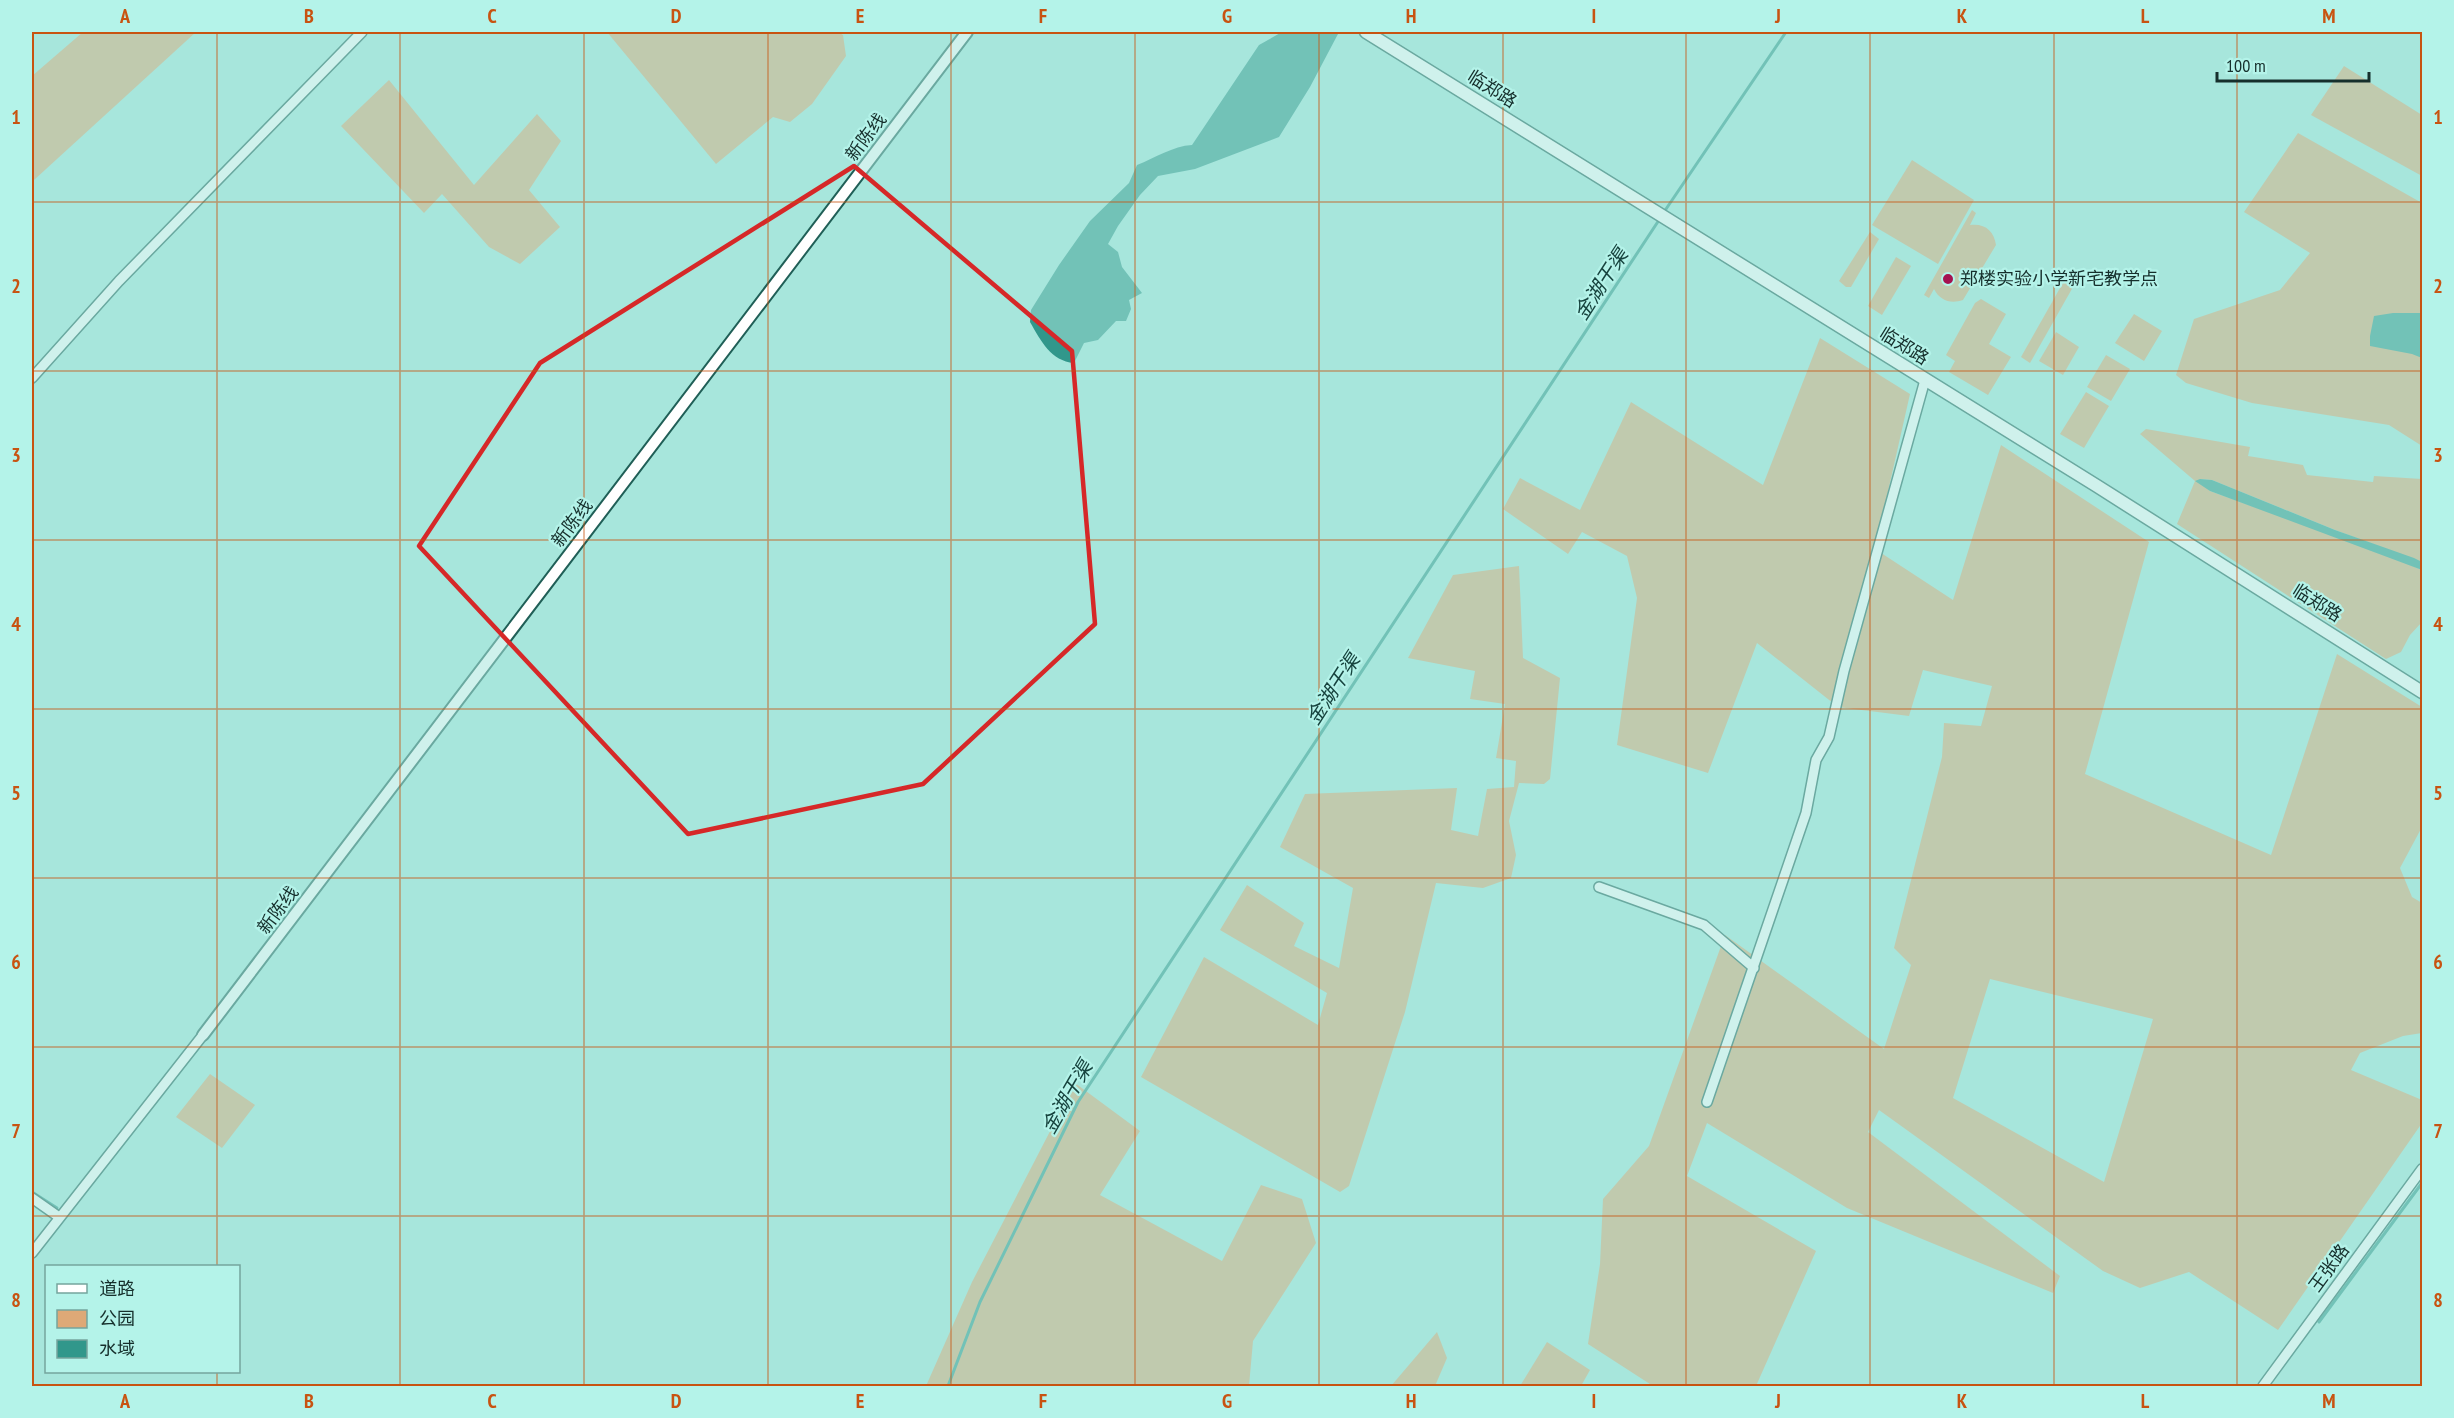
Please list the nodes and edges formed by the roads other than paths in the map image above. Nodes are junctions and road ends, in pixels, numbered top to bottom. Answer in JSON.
{"nodes":[{"id":1,"x":362,"y":32,"type":"edge"},
{"id":2,"x":967,"y":32,"type":"edge"},
{"id":3,"x":1366,"y":32,"type":"edge"},
{"id":4,"x":32,"y":378,"type":"edge"},
{"id":5,"x":1925,"y":380,"type":"junction"},
{"id":6,"x":2422,"y":692,"type":"edge"},
{"id":7,"x":1599,"y":887,"type":"dead end"},
{"id":8,"x":1754,"y":968,"type":"junction"},
{"id":9,"x":203,"y":1035,"type":"joint"},
{"id":10,"x":1707,"y":1102,"type":"dead end"},
{"id":11,"x":2422,"y":1168,"type":"edge"},
{"id":12,"x":32,"y":1198,"type":"edge"},
{"id":13,"x":59,"y":1217,"type":"junction"},
{"id":14,"x":32,"y":1253,"type":"edge"},
{"id":15,"x":2262,"y":1386,"type":"edge"}],
"edges":[{"from":1,"to":4,"type":"street"},
{"from":2,"to":9,"type":"street","name":"新陈线"},
{"from":3,"to":5,"type":"main road","name":"临郑路"},
{"from":5,"to":6,"type":"main road","name":"临郑路"},
{"from":5,"to":8,"type":"street"},
{"from":7,"to":8,"type":"street"},
{"from":8,"to":10,"type":"street"},
{"from":9,"to":13,"type":"street"},
{"from":11,"to":15,"type":"street","name":"王张路"},
{"from":12,"to":13,"type":"street"},
{"from":13,"to":14,"type":"street"}]}
